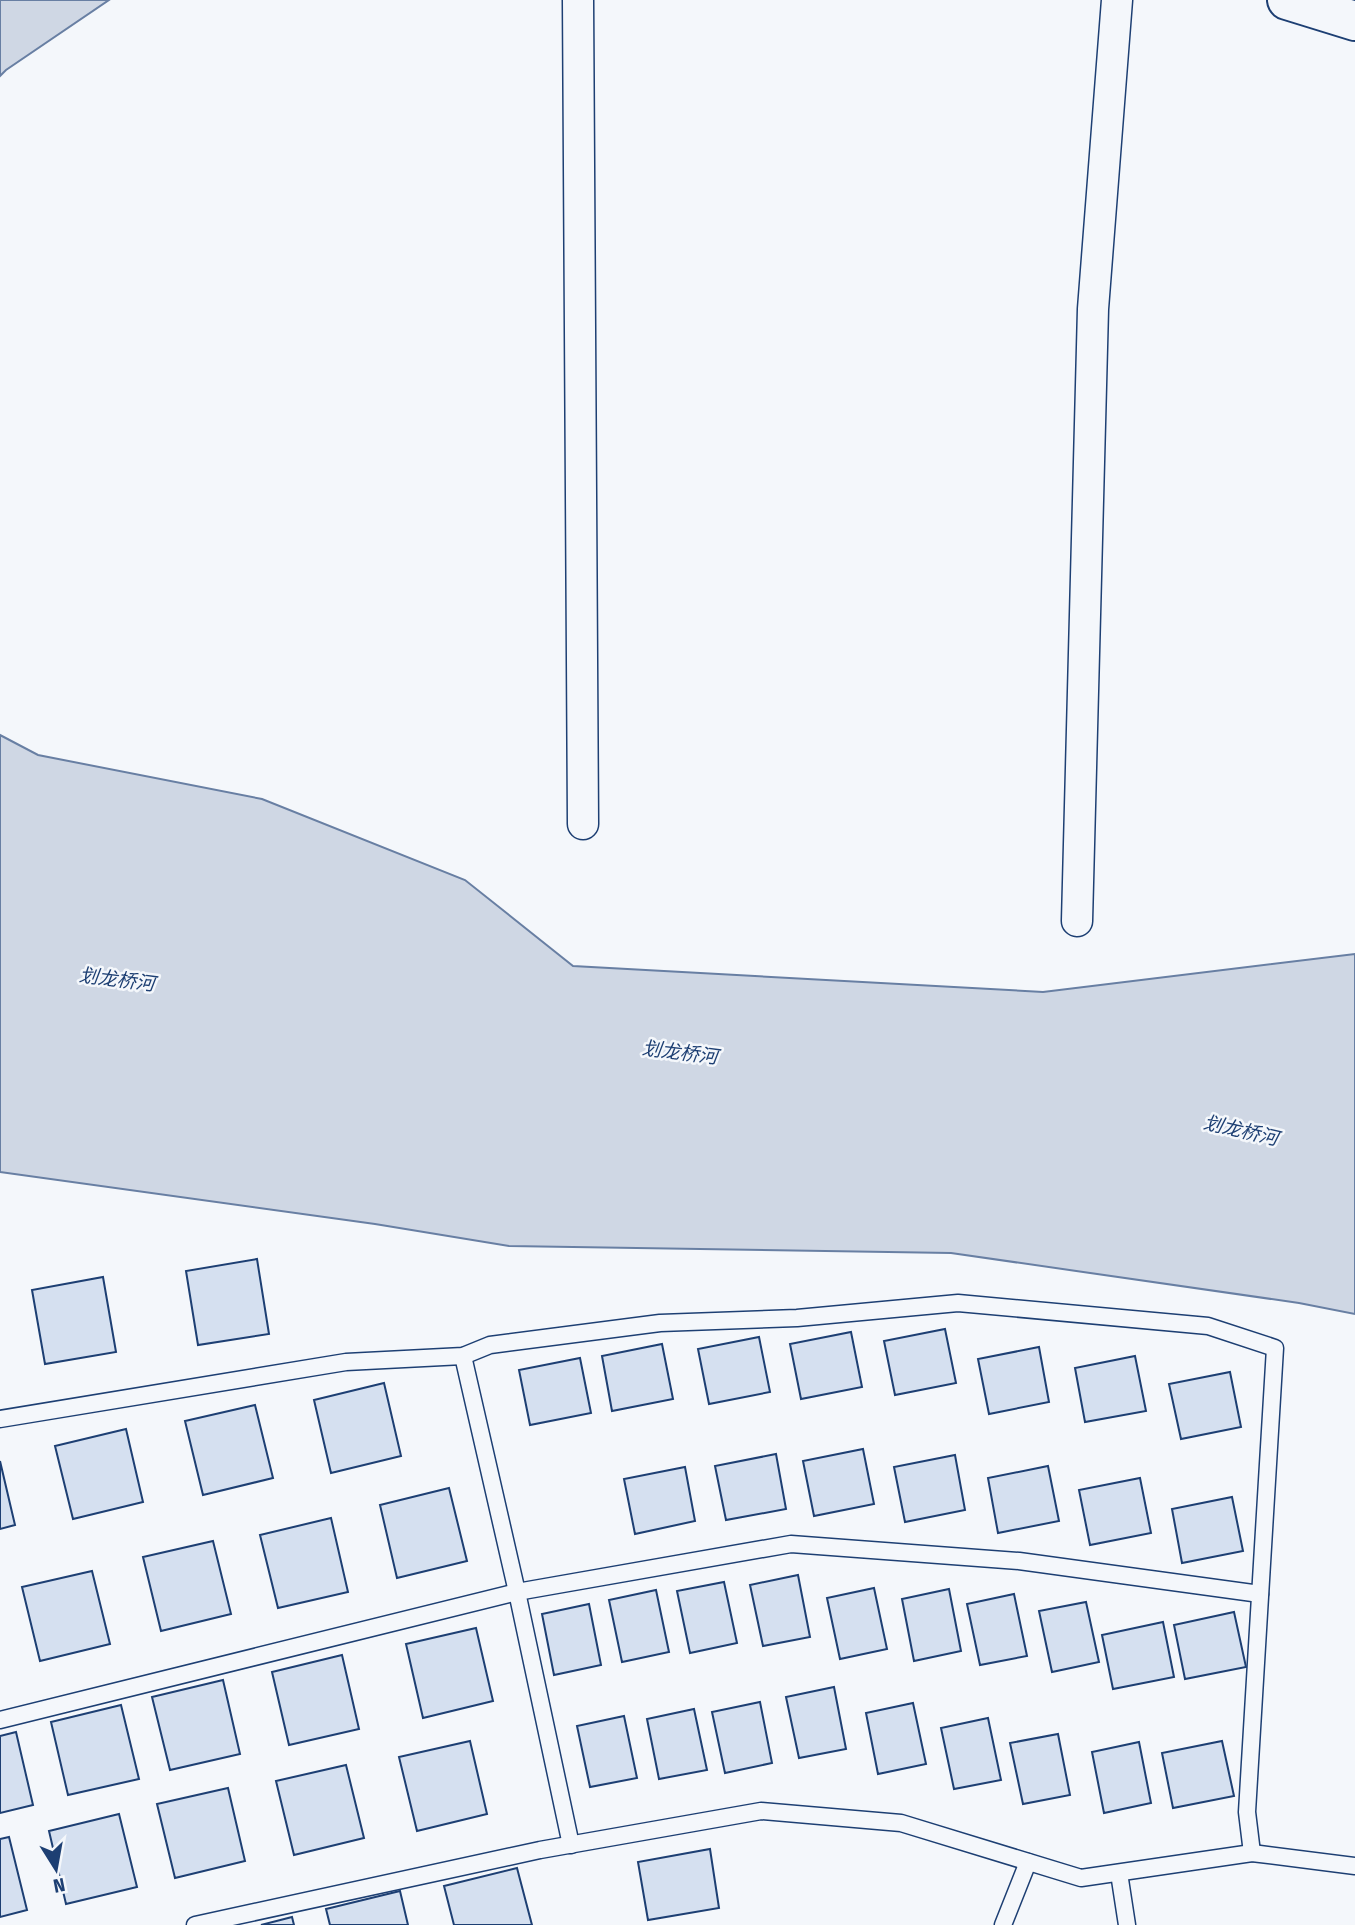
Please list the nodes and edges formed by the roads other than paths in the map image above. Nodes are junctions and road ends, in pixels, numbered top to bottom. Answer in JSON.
{"nodes":[{"id":1,"x":578,"y":0,"type":"edge"},
{"id":2,"x":1117,"y":0,"type":"edge"},
{"id":3,"x":1287,"y":0,"type":"edge"},
{"id":4,"x":1353,"y":17,"type":"edge"},
{"id":5,"x":583,"y":824,"type":"dead end"},
{"id":6,"x":1077,"y":921,"type":"dead end"},
{"id":7,"x":463,"y":1356,"type":"junction"},
{"id":8,"x":0,"y":1419,"type":"edge"},
{"id":9,"x":517,"y":1592,"type":"junction"},
{"id":10,"x":1261,"y":1594,"type":"junction"},
{"id":11,"x":0,"y":1720,"type":"edge"},
{"id":12,"x":571,"y":1845,"type":"junction"},
{"id":13,"x":1252,"y":1853,"type":"junction"},
{"id":14,"x":1028,"y":1862,"type":"junction"},
{"id":15,"x":1355,"y":1866,"type":"edge"},
{"id":16,"x":1119,"y":1873,"type":"junction"},
{"id":17,"x":195,"y":1925,"type":"edge"},
{"id":18,"x":1003,"y":1925,"type":"edge"},
{"id":19,"x":1128,"y":1925,"type":"edge"}],
"edges":[{"from":1,"to":5,"type":"street"},
{"from":2,"to":6,"type":"street"},
{"from":3,"to":4,"type":"highway"},
{"from":7,"to":8,"type":"lane"},
{"from":7,"to":9,"type":"lane"},
{"from":7,"to":10,"type":"lane"},
{"from":9,"to":10,"type":"lane"},
{"from":9,"to":11,"type":"lane"},
{"from":9,"to":12,"type":"lane"},
{"from":10,"to":13,"type":"lane"},
{"from":12,"to":14,"type":"lane"},
{"from":12,"to":17,"type":"lane"},
{"from":13,"to":15,"type":"lane"},
{"from":13,"to":16,"type":"lane"},
{"from":14,"to":16,"type":"lane"},
{"from":14,"to":18,"type":"lane"},
{"from":16,"to":19,"type":"lane"}]}
